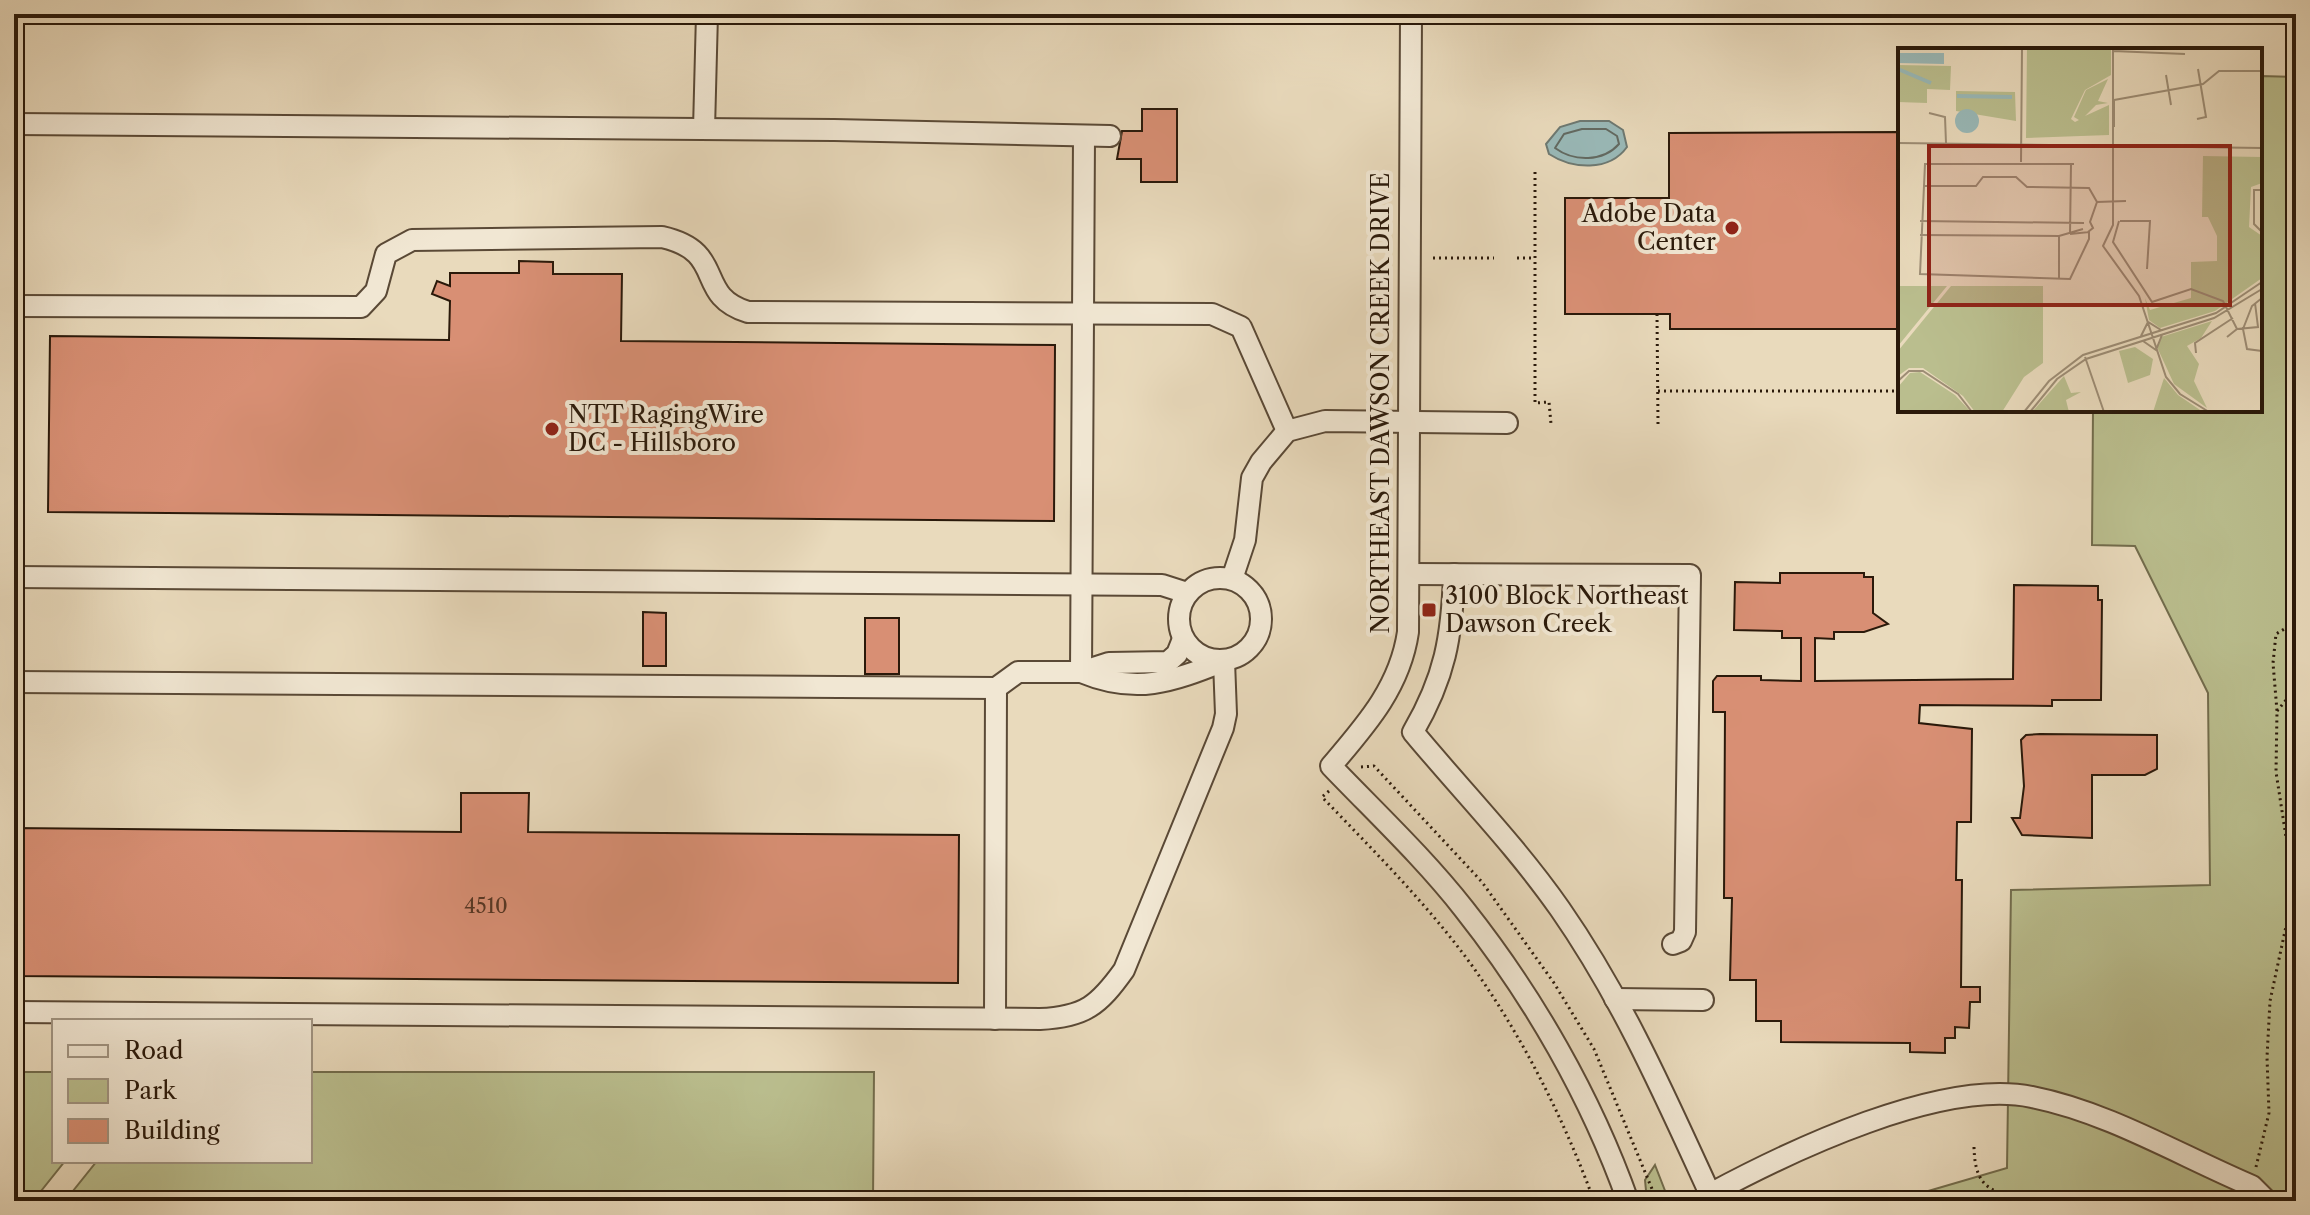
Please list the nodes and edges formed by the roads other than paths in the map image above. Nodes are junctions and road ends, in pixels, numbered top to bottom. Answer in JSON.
{"nodes":[{"id":1,"x":707,"y":14,"type":"edge"},
{"id":2,"x":1411,"y":14,"type":"edge"},
{"id":3,"x":14,"y":124,"type":"edge"},
{"id":4,"x":704,"y":129,"type":"junction"},
{"id":5,"x":1110,"y":136,"type":"dead end"},
{"id":6,"x":1084,"y":137,"type":"junction"},
{"id":7,"x":14,"y":306,"type":"edge"},
{"id":8,"x":1083,"y":312,"type":"junction"},
{"id":9,"x":1507,"y":423,"type":"dead end"},
{"id":10,"x":1408,"y":424,"type":"junction"},
{"id":11,"x":1287,"y":431,"type":"junction"},
{"id":12,"x":1410,"y":574,"type":"junction"},
{"id":13,"x":1454,"y":574,"type":"junction"},
{"id":14,"x":14,"y":577,"type":"edge"},
{"id":15,"x":1232,"y":579,"type":"junction"},
{"id":16,"x":1082,"y":585,"type":"junction"},
{"id":17,"x":1187,"y":593,"type":"junction"},
{"id":18,"x":1183,"y":639,"type":"junction"},
{"id":19,"x":1224,"y":661,"type":"junction"},
{"id":20,"x":1081,"y":672,"type":"junction"},
{"id":21,"x":14,"y":682,"type":"edge"},
{"id":22,"x":996,"y":688,"type":"junction"},
{"id":23,"x":1673,"y":944,"type":"dead end"},
{"id":24,"x":1615,"y":999,"type":"junction"},
{"id":25,"x":1703,"y":1000,"type":"dead end"},
{"id":26,"x":14,"y":1012,"type":"edge"},
{"id":27,"x":995,"y":1019,"type":"junction"},
{"id":28,"x":1628,"y":1201,"type":"edge"},
{"id":29,"x":2267,"y":1201,"type":"edge"}],
"edges":[{"from":1,"to":4,"type":"street"},
{"from":2,"to":10,"type":"street","name":"NORTHEAST DAWSON CREEK DRIVE"},
{"from":3,"to":4,"type":"street"},
{"from":4,"to":6,"type":"street"},
{"from":5,"to":6,"type":"street"},
{"from":6,"to":8,"type":"street"},
{"from":7,"to":8,"type":"street"},
{"from":8,"to":11,"type":"street"},
{"from":8,"to":16,"type":"street"},
{"from":9,"to":10,"type":"street"},
{"from":10,"to":11,"type":"street"},
{"from":10,"to":12,"type":"street","name":"NORTHEAST DAWSON CREEK DRIVE"},
{"from":11,"to":15,"type":"street"},
{"from":12,"to":13,"type":"street"},
{"from":12,"to":28,"type":"street","name":"NORTHEAST DAWSON CREEK DRIVE"},
{"from":13,"to":23,"type":"street"},
{"from":13,"to":24,"type":"street"},
{"from":14,"to":16,"type":"street"},
{"from":15,"to":17,"type":"street"},
{"from":15,"to":19,"type":"street"},
{"from":16,"to":17,"type":"street"},
{"from":16,"to":20,"type":"street"},
{"from":17,"to":18,"type":"street"},
{"from":18,"to":19,"type":"street"},
{"from":18,"to":20,"type":"street"},
{"from":19,"to":20,"type":"street"},
{"from":19,"to":27,"type":"street"},
{"from":20,"to":22,"type":"street"},
{"from":21,"to":22,"type":"street"},
{"from":22,"to":27,"type":"street"},
{"from":24,"to":25,"type":"street"},
{"from":24,"to":29,"type":"street"},
{"from":26,"to":27,"type":"street"}]}
